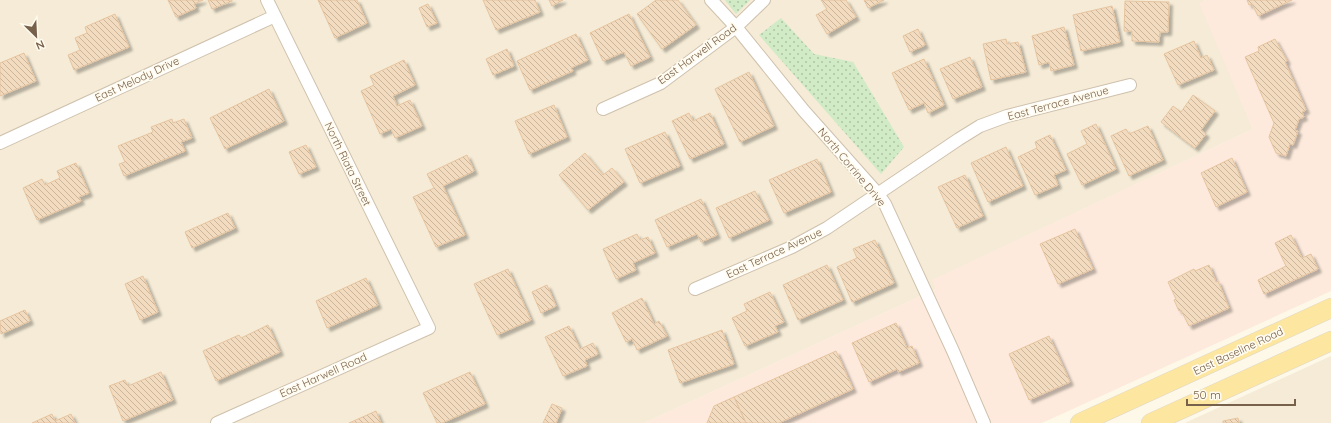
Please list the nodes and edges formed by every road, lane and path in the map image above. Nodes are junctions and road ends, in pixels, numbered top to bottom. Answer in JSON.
{"nodes":[{"id":1,"x":267,"y":0,"type":"edge"},
{"id":2,"x":711,"y":0,"type":"edge"},
{"id":3,"x":764,"y":0,"type":"edge"},
{"id":4,"x":274,"y":16,"type":"junction"},
{"id":5,"x":736,"y":27,"type":"junction"},
{"id":6,"x":1130,"y":85,"type":"dead end"},
{"id":7,"x":603,"y":109,"type":"dead end"},
{"id":8,"x":0,"y":143,"type":"edge"},
{"id":9,"x":878,"y":194,"type":"junction"},
{"id":10,"x":694,"y":289,"type":"dead end"},
{"id":11,"x":1331,"y":308,"type":"edge"},
{"id":12,"x":429,"y":328,"type":"joint"},
{"id":13,"x":1331,"y":341,"type":"edge"},
{"id":14,"x":217,"y":423,"type":"edge"},
{"id":15,"x":984,"y":423,"type":"edge"},
{"id":16,"x":1080,"y":423,"type":"edge"},
{"id":17,"x":1151,"y":423,"type":"edge"}],
"edges":[{"from":1,"to":4,"type":"street","name":"North Riata Street"},
{"from":2,"to":5,"type":"street","name":"North Corrine Drive"},
{"from":3,"to":5,"type":"street","name":"East Harwell Road"},
{"from":4,"to":8,"type":"street","name":"East Melody Drive"},
{"from":4,"to":12,"type":"street","name":"North Riata Street"},
{"from":5,"to":7,"type":"street","name":"East Harwell Road"},
{"from":5,"to":9,"type":"street","name":"North Corrine Drive"},
{"from":6,"to":9,"type":"street","name":"East Terrace Avenue"},
{"from":9,"to":10,"type":"street","name":"East Terrace Avenue"},
{"from":9,"to":15,"type":"street","name":"North Corrine Drive"},
{"from":11,"to":16,"type":"main road","name":"East Baseline Road"},
{"from":12,"to":14,"type":"street","name":"East Harwell Road"},
{"from":13,"to":17,"type":"main road"}]}
